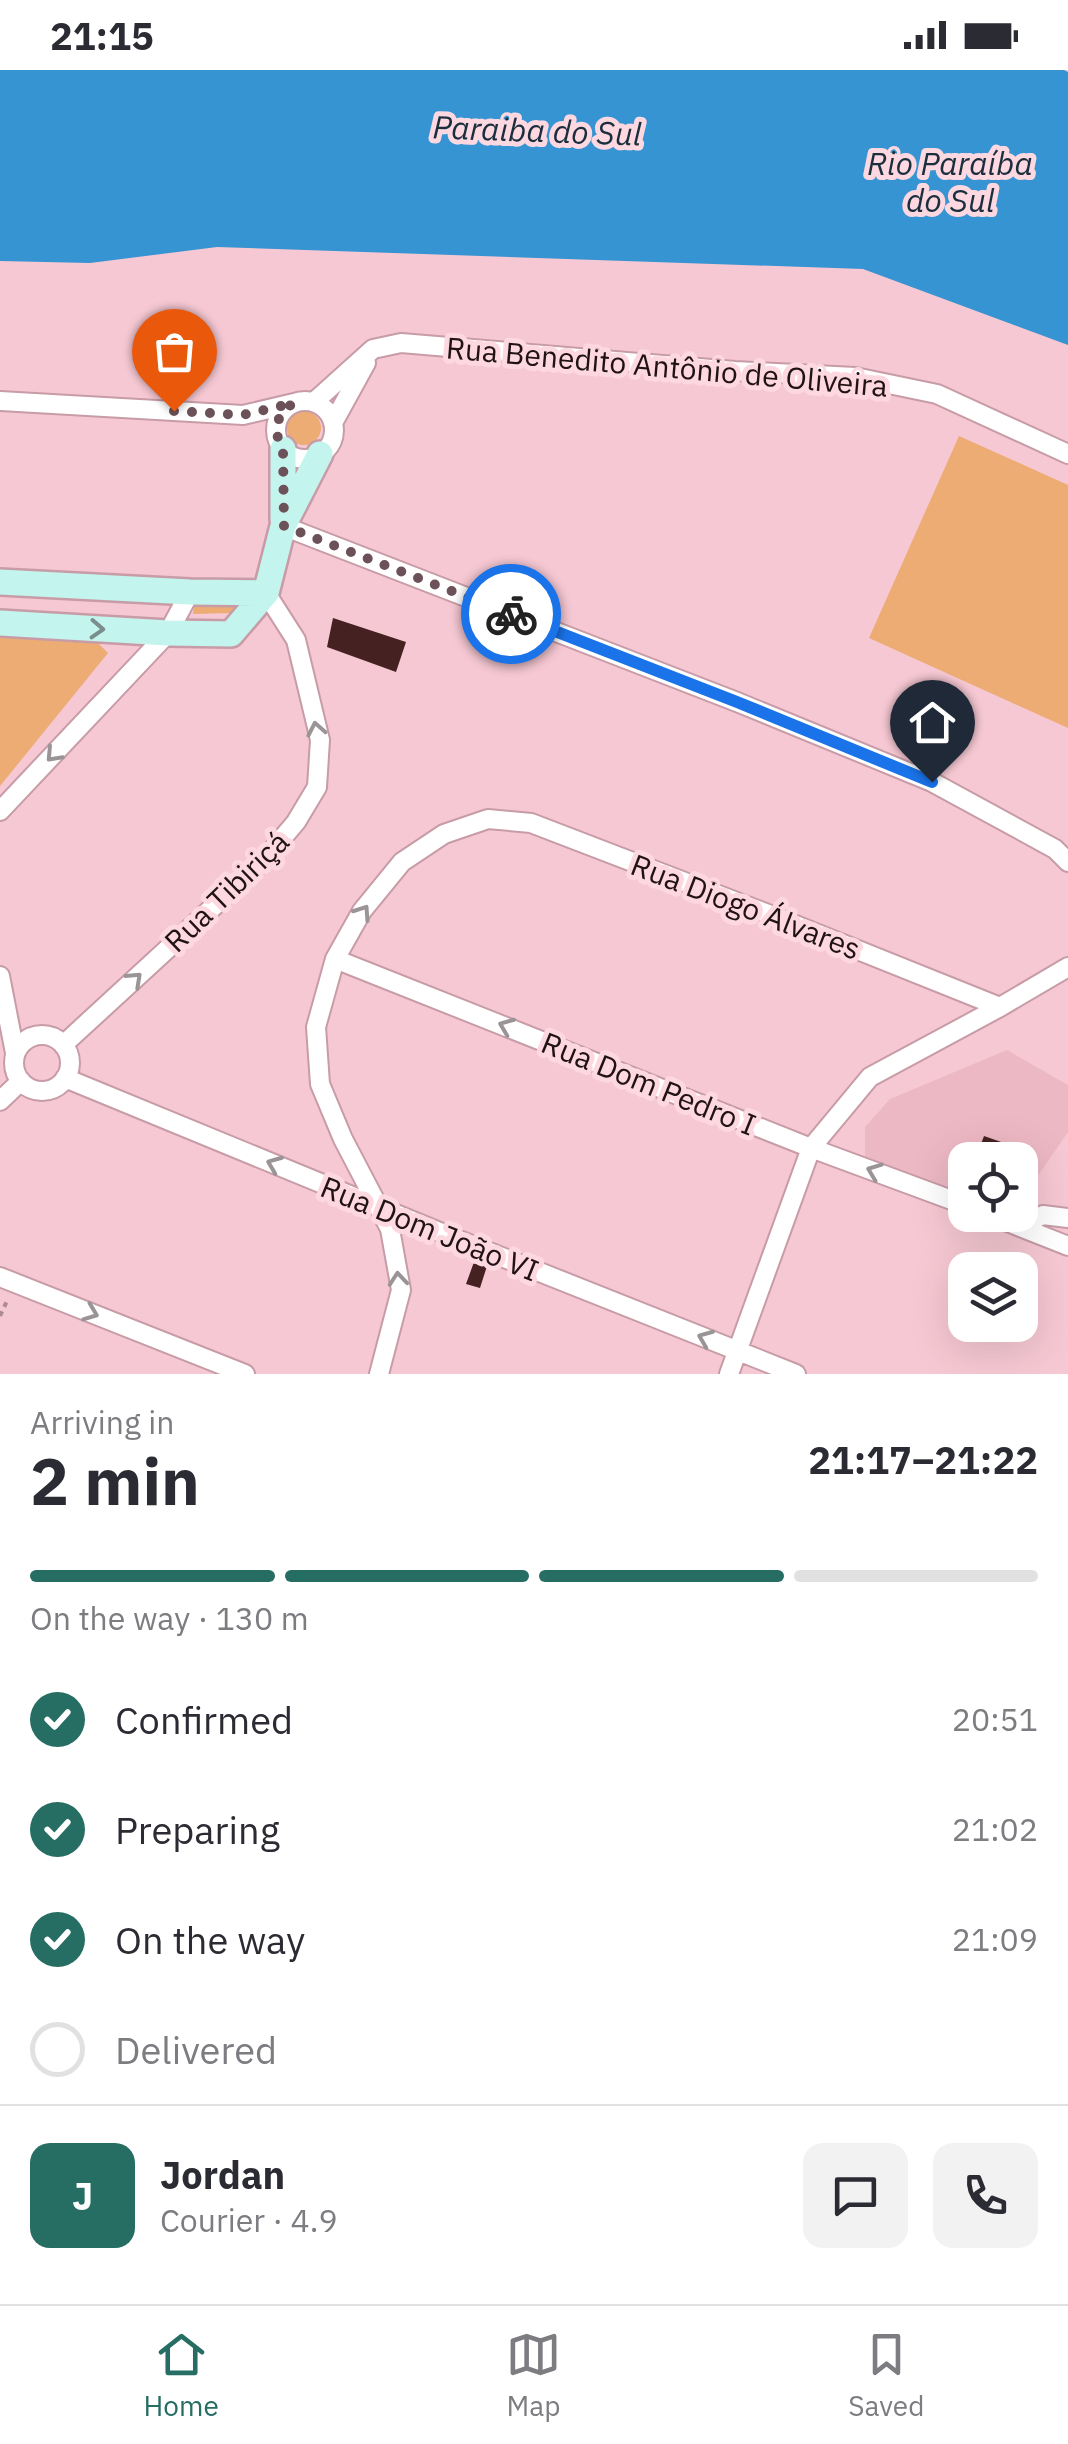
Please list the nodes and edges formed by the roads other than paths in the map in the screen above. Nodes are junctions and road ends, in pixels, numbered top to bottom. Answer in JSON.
{"nodes":[{"id":1,"x":373,"y":349,"type":"junction"},
{"id":2,"x":0,"y":401,"type":"edge"},
{"id":3,"x":314,"y":402,"type":"junction"},
{"id":4,"x":294,"y":403,"type":"junction"},
{"id":5,"x":243,"y":415,"type":"junction"},
{"id":6,"x":333,"y":423,"type":"junction"},
{"id":7,"x":279,"y":441,"type":"junction"},
{"id":8,"x":320,"y":454,"type":"junction"},
{"id":9,"x":1068,"y":454,"type":"edge"},
{"id":10,"x":284,"y":526,"type":"junction"},
{"id":11,"x":0,"y":582,"type":"edge"},
{"id":12,"x":190,"y":592,"type":"junction"},
{"id":13,"x":266,"y":593,"type":"junction"},
{"id":14,"x":0,"y":623,"type":"edge"},
{"id":15,"x":168,"y":633,"type":"junction"},
{"id":16,"x":0,"y":811,"type":"edge"},
{"id":17,"x":1068,"y":862,"type":"edge"},
{"id":18,"x":335,"y":958,"type":"junction"},
{"id":19,"x":1068,"y":967,"type":"edge"},
{"id":20,"x":0,"y":976,"type":"edge"},
{"id":21,"x":1000,"y":1008,"type":"junction"},
{"id":22,"x":63,"y":1045,"type":"junction"},
{"id":23,"x":16,"y":1053,"type":"junction"},
{"id":24,"x":65,"y":1078,"type":"junction"},
{"id":25,"x":20,"y":1081,"type":"junction"},
{"id":26,"x":0,"y":1101,"type":"edge"},
{"id":27,"x":812,"y":1148,"type":"junction"},
{"id":28,"x":948,"y":1200,"type":"edge"},
{"id":29,"x":379,"y":1207,"type":"junction"},
{"id":30,"x":1038,"y":1217,"type":"edge"},
{"id":31,"x":1068,"y":1218,"type":"edge"},
{"id":32,"x":1034,"y":1232,"type":"edge"},
{"id":33,"x":1068,"y":1246,"type":"edge"},
{"id":34,"x":0,"y":1277,"type":"edge"},
{"id":35,"x":737,"y":1351,"type":"junction"},
{"id":36,"x":246,"y":1374,"type":"edge"},
{"id":37,"x":379,"y":1374,"type":"edge"},
{"id":38,"x":729,"y":1374,"type":"edge"},
{"id":39,"x":796,"y":1374,"type":"edge"}],
"edges":[{"from":1,"to":3,"type":"street"},
{"from":1,"to":6,"type":"street"},
{"from":1,"to":9,"type":"street","name":"Rua Benedito Antônio de Oliveira"},
{"from":2,"to":5,"type":"street"},
{"from":3,"to":4,"type":"street"},
{"from":3,"to":6,"type":"street"},
{"from":4,"to":5,"type":"street"},
{"from":4,"to":7,"type":"street"},
{"from":5,"to":7,"type":"street"},
{"from":6,"to":8,"type":"street"},
{"from":7,"to":8,"type":"street"},
{"from":7,"to":10,"type":"street"},
{"from":8,"to":10,"type":"street"},
{"from":10,"to":13,"type":"street"},
{"from":10,"to":17,"type":"street"},
{"from":11,"to":12,"type":"street"},
{"from":12,"to":13,"type":"street"},
{"from":12,"to":15,"type":"street"},
{"from":13,"to":15,"type":"street"},
{"from":22,"to":13,"type":"street","name":"Rua Tibiriçá","one_way":true},
{"from":14,"to":15,"type":"street","one_way":true},
{"from":15,"to":16,"type":"street","one_way":true},
{"from":18,"to":21,"type":"street","name":"Rua Diogo Álvares","one_way":true},
{"from":27,"to":18,"type":"street","name":"Rua Dom Pedro I","one_way":true},
{"from":18,"to":29,"type":"street"},
{"from":19,"to":21,"type":"street"},
{"from":20,"to":23,"type":"street"},
{"from":21,"to":27,"type":"street"},
{"from":22,"to":23,"type":"street"},
{"from":22,"to":24,"type":"street"},
{"from":23,"to":25,"type":"street"},
{"from":24,"to":25,"type":"street"},
{"from":29,"to":24,"type":"street","name":"Rua Dom João VI","one_way":true},
{"from":25,"to":26,"type":"street"},
{"from":28,"to":27,"type":"street","name":"Rua Dom Pedro I","one_way":true},
{"from":27,"to":35,"type":"street"},
{"from":35,"to":29,"type":"street","name":"Rua Dom João VI","one_way":true},
{"from":37,"to":29,"type":"street","one_way":true},
{"from":30,"to":31,"type":"street"},
{"from":32,"to":33,"type":"street"},
{"from":34,"to":36,"type":"street","one_way":true},
{"from":35,"to":38,"type":"street"},
{"from":35,"to":39,"type":"street","name":"Rua Dom João VI"}]}
